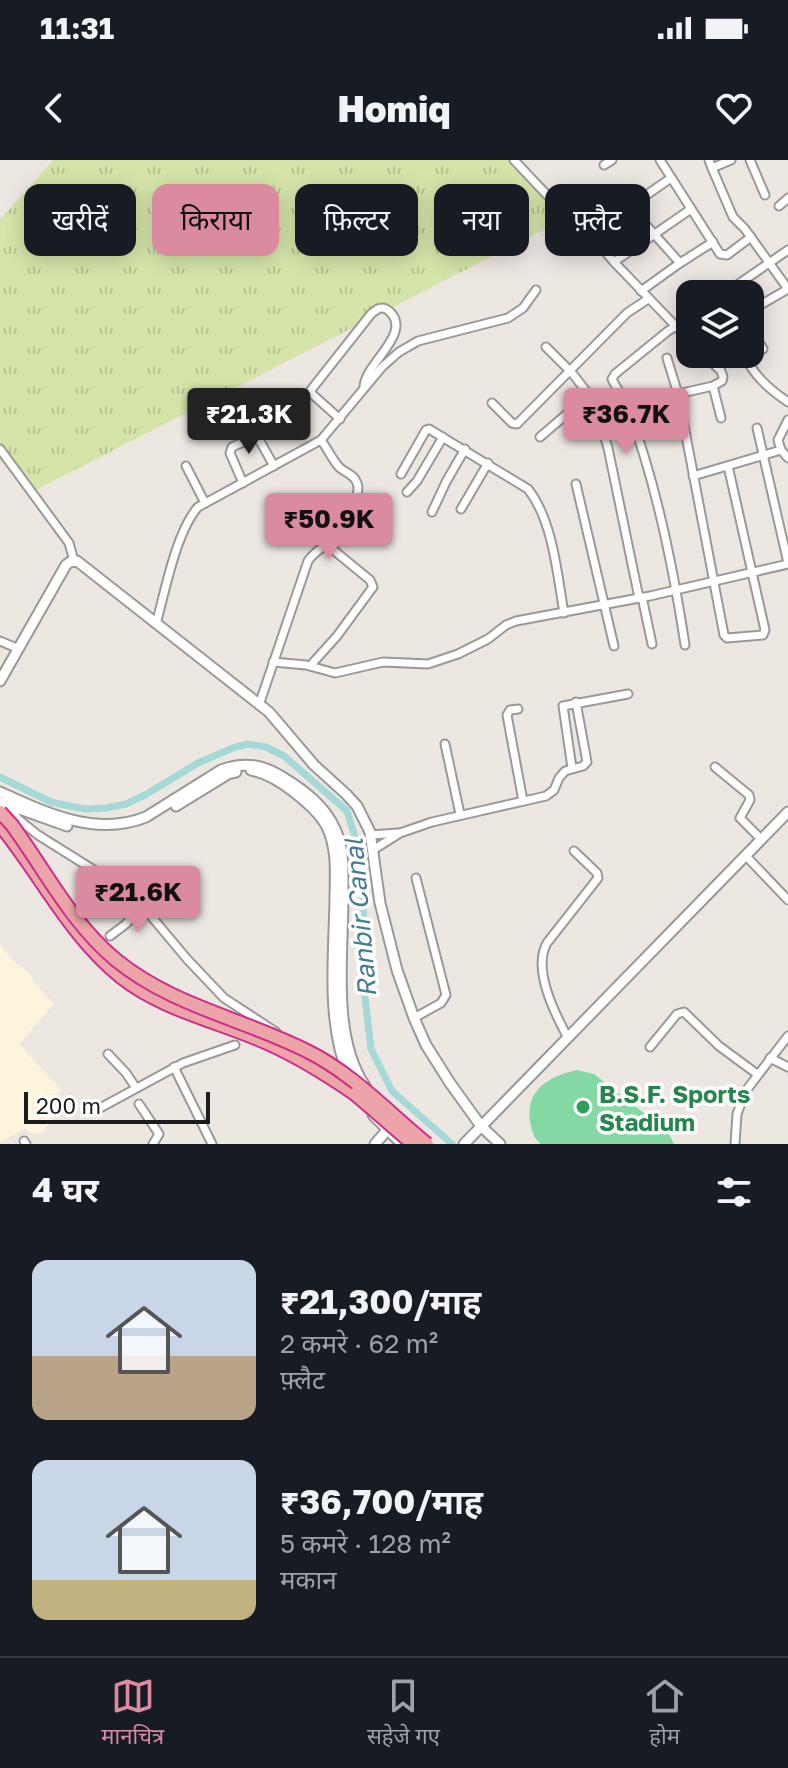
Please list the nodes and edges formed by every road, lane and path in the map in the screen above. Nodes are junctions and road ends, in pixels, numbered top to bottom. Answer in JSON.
{"nodes":[{"id":1,"x":514,"y":160,"type":"edge"},
{"id":2,"x":612,"y":160,"type":"edge"},
{"id":3,"x":660,"y":160,"type":"edge"},
{"id":4,"x":731,"y":160,"type":"edge"},
{"id":5,"x":750,"y":160,"type":"edge"},
{"id":6,"x":710,"y":164,"type":"edge"},
{"id":7,"x":604,"y":165,"type":"dead end"},
{"id":8,"x":671,"y":178,"type":"junction"},
{"id":9,"x":650,"y":192,"type":"edge"},
{"id":10,"x":545,"y":193,"type":"edge"},
{"id":11,"x":765,"y":195,"type":"dead end"},
{"id":12,"x":788,"y":198,"type":"edge"},
{"id":13,"x":779,"y":206,"type":"dead end"},
{"id":14,"x":691,"y":209,"type":"junction"},
{"id":15,"x":650,"y":230,"type":"edge"},
{"id":16,"x":654,"y":235,"type":"junction"},
{"id":17,"x":751,"y":237,"type":"junction"},
{"id":18,"x":713,"y":242,"type":"junction"},
{"id":19,"x":788,"y":250,"type":"edge"},
{"id":20,"x":609,"y":256,"type":"edge"},
{"id":21,"x":614,"y":262,"type":"junction"},
{"id":22,"x":769,"y":262,"type":"junction"},
{"id":23,"x":680,"y":263,"type":"junction"},
{"id":24,"x":744,"y":280,"type":"edge"},
{"id":25,"x":788,"y":289,"type":"edge"},
{"id":26,"x":536,"y":290,"type":"dead end"},
{"id":27,"x":641,"y":291,"type":"junction"},
{"id":28,"x":648,"y":299,"type":"junction"},
{"id":29,"x":764,"y":303,"type":"edge"},
{"id":30,"x":675,"y":326,"type":"joint"},
{"id":31,"x":546,"y":347,"type":"dead end"},
{"id":32,"x":667,"y":358,"type":"dead end"},
{"id":33,"x":716,"y":368,"type":"edge"},
{"id":34,"x":752,"y":368,"type":"edge"},
{"id":35,"x":571,"y":371,"type":"junction"},
{"id":36,"x":713,"y":386,"type":"junction"},
{"id":37,"x":364,"y":387,"type":"junction"},
{"id":38,"x":678,"y":394,"type":"junction"},
{"id":39,"x":589,"y":395,"type":"junction"},
{"id":40,"x":660,"y":398,"type":"dead end"},
{"id":41,"x":788,"y":402,"type":"edge"},
{"id":42,"x":492,"y":403,"type":"dead end"},
{"id":43,"x":721,"y":418,"type":"dead end"},
{"id":44,"x":340,"y":419,"type":"junction"},
{"id":45,"x":788,"y":420,"type":"edge"},
{"id":46,"x":757,"y":428,"type":"dead end"},
{"id":47,"x":443,"y":437,"type":"junction"},
{"id":48,"x":540,"y":437,"type":"dead end"},
{"id":49,"x":321,"y":440,"type":"junction"},
{"id":50,"x":0,"y":449,"type":"edge"},
{"id":51,"x":465,"y":449,"type":"junction"},
{"id":52,"x":781,"y":450,"type":"junction"},
{"id":53,"x":764,"y":456,"type":"junction"},
{"id":54,"x":788,"y":458,"type":"edge"},
{"id":55,"x":488,"y":463,"type":"junction"},
{"id":56,"x":186,"y":466,"type":"dead end"},
{"id":57,"x":274,"y":466,"type":"junction"},
{"id":58,"x":728,"y":466,"type":"junction"},
{"id":59,"x":401,"y":474,"type":"dead end"},
{"id":60,"x":693,"y":476,"type":"junction"},
{"id":61,"x":243,"y":483,"type":"junction"},
{"id":62,"x":576,"y":484,"type":"dead end"},
{"id":63,"x":407,"y":492,"type":"dead end"},
{"id":64,"x":205,"y":503,"type":"junction"},
{"id":65,"x":461,"y":509,"type":"dead end"},
{"id":66,"x":432,"y":512,"type":"dead end"},
{"id":67,"x":326,"y":544,"type":"junction"},
{"id":68,"x":74,"y":561,"type":"junction"},
{"id":69,"x":788,"y":564,"type":"edge"},
{"id":70,"x":751,"y":573,"type":"junction"},
{"id":71,"x":713,"y":580,"type":"junction"},
{"id":72,"x":676,"y":589,"type":"junction"},
{"id":73,"x":640,"y":597,"type":"junction"},
{"id":74,"x":604,"y":605,"type":"junction"},
{"id":75,"x":564,"y":613,"type":"junction"},
{"id":76,"x":156,"y":624,"type":"junction"},
{"id":77,"x":0,"y":641,"type":"edge"},
{"id":78,"x":652,"y":644,"type":"dead end"},
{"id":79,"x":685,"y":645,"type":"dead end"},
{"id":80,"x":614,"y":646,"type":"dead end"},
{"id":81,"x":19,"y":649,"type":"junction"},
{"id":82,"x":273,"y":662,"type":"junction"},
{"id":83,"x":310,"y":666,"type":"junction"},
{"id":84,"x":0,"y":681,"type":"edge"},
{"id":85,"x":628,"y":694,"type":"dead end"},
{"id":86,"x":576,"y":702,"type":"junction"},
{"id":87,"x":259,"y":705,"type":"junction"},
{"id":88,"x":518,"y":709,"type":"dead end"},
{"id":89,"x":445,"y":744,"type":"dead end"},
{"id":90,"x":715,"y":767,"type":"dead end"},
{"id":91,"x":572,"y":768,"type":"junction"},
{"id":92,"x":3,"y":801,"type":"edge"},
{"id":93,"x":523,"y":801,"type":"junction"},
{"id":94,"x":460,"y":814,"type":"junction"},
{"id":95,"x":787,"y":815,"type":"edge"},
{"id":96,"x":0,"y":825,"type":"edge"},
{"id":97,"x":400,"y":833,"type":"junction"},
{"id":98,"x":371,"y":835,"type":"junction"},
{"id":99,"x":761,"y":839,"type":"junction"},
{"id":100,"x":373,"y":850,"type":"junction"},
{"id":101,"x":574,"y":851,"type":"dead end"},
{"id":102,"x":745,"y":855,"type":"junction"},
{"id":103,"x":416,"y":878,"type":"dead end"},
{"id":104,"x":788,"y":900,"type":"edge"},
{"id":105,"x":140,"y":906,"type":"junction"},
{"id":106,"x":110,"y":936,"type":"dead end"},
{"id":107,"x":414,"y":1018,"type":"junction"},
{"id":108,"x":788,"y":1036,"type":"edge"},
{"id":109,"x":568,"y":1038,"type":"junction"},
{"id":110,"x":235,"y":1045,"type":"dead end"},
{"id":111,"x":650,"y":1047,"type":"dead end"},
{"id":112,"x":108,"y":1054,"type":"dead end"},
{"id":113,"x":770,"y":1058,"type":"junction"},
{"id":114,"x":174,"y":1067,"type":"junction"},
{"id":115,"x":788,"y":1067,"type":"edge"},
{"id":116,"x":757,"y":1074,"type":"junction"},
{"id":117,"x":349,"y":1076,"type":"junction"},
{"id":118,"x":136,"y":1088,"type":"junction"},
{"id":119,"x":370,"y":1091,"type":"junction"},
{"id":120,"x":139,"y":1104,"type":"dead end"},
{"id":121,"x":100,"y":1108,"type":"dead end"},
{"id":122,"x":401,"y":1117,"type":"junction"},
{"id":123,"x":481,"y":1126,"type":"junction"},
{"id":124,"x":386,"y":1131,"type":"junction"},
{"id":125,"x":153,"y":1144,"type":"edge"},
{"id":126,"x":212,"y":1144,"type":"edge"},
{"id":127,"x":376,"y":1144,"type":"edge"},
{"id":128,"x":402,"y":1144,"type":"edge"},
{"id":129,"x":413,"y":1144,"type":"edge"},
{"id":130,"x":427,"y":1144,"type":"edge"},
{"id":131,"x":435,"y":1144,"type":"edge"},
{"id":132,"x":465,"y":1144,"type":"edge"},
{"id":133,"x":500,"y":1144,"type":"edge"},
{"id":134,"x":735,"y":1144,"type":"edge"}],
"edges":[{"from":1,"to":10,"type":"street"},
{"from":2,"to":7,"type":"street"},
{"from":3,"to":8,"type":"street"},
{"from":4,"to":6,"type":"street"},
{"from":5,"to":11,"type":"street"},
{"from":6,"to":17,"type":"street"},
{"from":8,"to":9,"type":"street"},
{"from":8,"to":14,"type":"street"},
{"from":12,"to":13,"type":"street"},
{"from":14,"to":16,"type":"street"},
{"from":14,"to":18,"type":"street"},
{"from":15,"to":16,"type":"street"},
{"from":16,"to":21,"type":"street"},
{"from":16,"to":23,"type":"street"},
{"from":17,"to":18,"type":"street"},
{"from":17,"to":22,"type":"street"},
{"from":18,"to":23,"type":"street"},
{"from":19,"to":22,"type":"street"},
{"from":20,"to":21,"type":"street"},
{"from":21,"to":27,"type":"street"},
{"from":22,"to":24,"type":"street"},
{"from":22,"to":25,"type":"street"},
{"from":23,"to":27,"type":"street"},
{"from":25,"to":29,"type":"street"},
{"from":26,"to":37,"type":"street"},
{"from":27,"to":28,"type":"street"},
{"from":28,"to":30,"type":"street"},
{"from":28,"to":35,"type":"street"},
{"from":30,"to":72,"type":"street"},
{"from":31,"to":35,"type":"street"},
{"from":32,"to":38,"type":"street"},
{"from":33,"to":36,"type":"street"},
{"from":34,"to":41,"type":"street"},
{"from":35,"to":39,"type":"street"},
{"from":35,"to":42,"type":"street"},
{"from":36,"to":38,"type":"street"},
{"from":36,"to":43,"type":"street"},
{"from":37,"to":44,"type":"street"},
{"from":37,"to":44,"type":"street"},
{"from":38,"to":40,"type":"street"},
{"from":38,"to":60,"type":"street"},
{"from":39,"to":48,"type":"street"},
{"from":39,"to":73,"type":"street"},
{"from":44,"to":49,"type":"street"},
{"from":45,"to":52,"type":"street"},
{"from":46,"to":53,"type":"street"},
{"from":47,"to":51,"type":"street"},
{"from":47,"to":59,"type":"street"},
{"from":47,"to":63,"type":"street"},
{"from":49,"to":57,"type":"street"},
{"from":49,"to":67,"type":"street"},
{"from":50,"to":68,"type":"street"},
{"from":51,"to":55,"type":"street"},
{"from":51,"to":66,"type":"street"},
{"from":52,"to":53,"type":"street"},
{"from":52,"to":54,"type":"street"},
{"from":53,"to":58,"type":"street"},
{"from":53,"to":69,"type":"street"},
{"from":55,"to":65,"type":"street"},
{"from":55,"to":75,"type":"street"},
{"from":56,"to":64,"type":"street"},
{"from":57,"to":61,"type":"street"},
{"from":57,"to":61,"type":"street"},
{"from":58,"to":60,"type":"street"},
{"from":58,"to":70,"type":"street"},
{"from":60,"to":71,"type":"street"},
{"from":61,"to":64,"type":"street"},
{"from":62,"to":74,"type":"street"},
{"from":64,"to":76,"type":"street"},
{"from":67,"to":82,"type":"street"},
{"from":67,"to":83,"type":"street"},
{"from":68,"to":76,"type":"street"},
{"from":68,"to":81,"type":"street"},
{"from":69,"to":70,"type":"street"},
{"from":70,"to":71,"type":"street"},
{"from":70,"to":71,"type":"street"},
{"from":71,"to":72,"type":"street"},
{"from":72,"to":73,"type":"street"},
{"from":72,"to":79,"type":"street"},
{"from":73,"to":74,"type":"street"},
{"from":73,"to":78,"type":"street"},
{"from":74,"to":75,"type":"street"},
{"from":74,"to":80,"type":"street"},
{"from":75,"to":83,"type":"street"},
{"from":76,"to":87,"type":"street"},
{"from":77,"to":81,"type":"street"},
{"from":81,"to":84,"type":"street"},
{"from":82,"to":83,"type":"street"},
{"from":82,"to":87,"type":"street"},
{"from":85,"to":86,"type":"street"},
{"from":86,"to":91,"type":"street"},
{"from":86,"to":91,"type":"street"},
{"from":87,"to":98,"type":"street"},
{"from":88,"to":93,"type":"street"},
{"from":89,"to":94,"type":"street"},
{"from":90,"to":99,"type":"street"},
{"from":91,"to":93,"type":"street"},
{"from":92,"to":105,"type":"street"},
{"from":92,"to":117,"type":"street"},
{"from":92,"to":119,"type":"street"},
{"from":92,"to":130,"type":"highway","bridge":true},
{"from":93,"to":94,"type":"street"},
{"from":94,"to":97,"type":"street"},
{"from":95,"to":99,"type":"street"},
{"from":96,"to":129,"type":"highway","bridge":true},
{"from":97,"to":98,"type":"street"},
{"from":97,"to":100,"type":"street"},
{"from":98,"to":100,"type":"street"},
{"from":99,"to":102,"type":"street"},
{"from":100,"to":107,"type":"street"},
{"from":101,"to":109,"type":"street"},
{"from":102,"to":104,"type":"street"},
{"from":102,"to":109,"type":"street"},
{"from":103,"to":107,"type":"street"},
{"from":105,"to":106,"type":"street"},
{"from":105,"to":117,"type":"street"},
{"from":107,"to":123,"type":"street"},
{"from":108,"to":113,"type":"street"},
{"from":109,"to":123,"type":"street"},
{"from":110,"to":114,"type":"street"},
{"from":111,"to":116,"type":"street"},
{"from":112,"to":118,"type":"street"},
{"from":113,"to":115,"type":"street"},
{"from":113,"to":116,"type":"street"},
{"from":114,"to":118,"type":"street"},
{"from":114,"to":126,"type":"street"},
{"from":116,"to":134,"type":"street"},
{"from":117,"to":119,"type":"street"},
{"from":117,"to":124,"type":"street"},
{"from":118,"to":121,"type":"street"},
{"from":119,"to":122,"type":"street"},
{"from":120,"to":125,"type":"street"},
{"from":122,"to":124,"type":"street"},
{"from":122,"to":131,"type":"street"},
{"from":123,"to":132,"type":"street"},
{"from":123,"to":133,"type":"street"},
{"from":124,"to":127,"type":"street"},
{"from":124,"to":128,"type":"street"}]}
